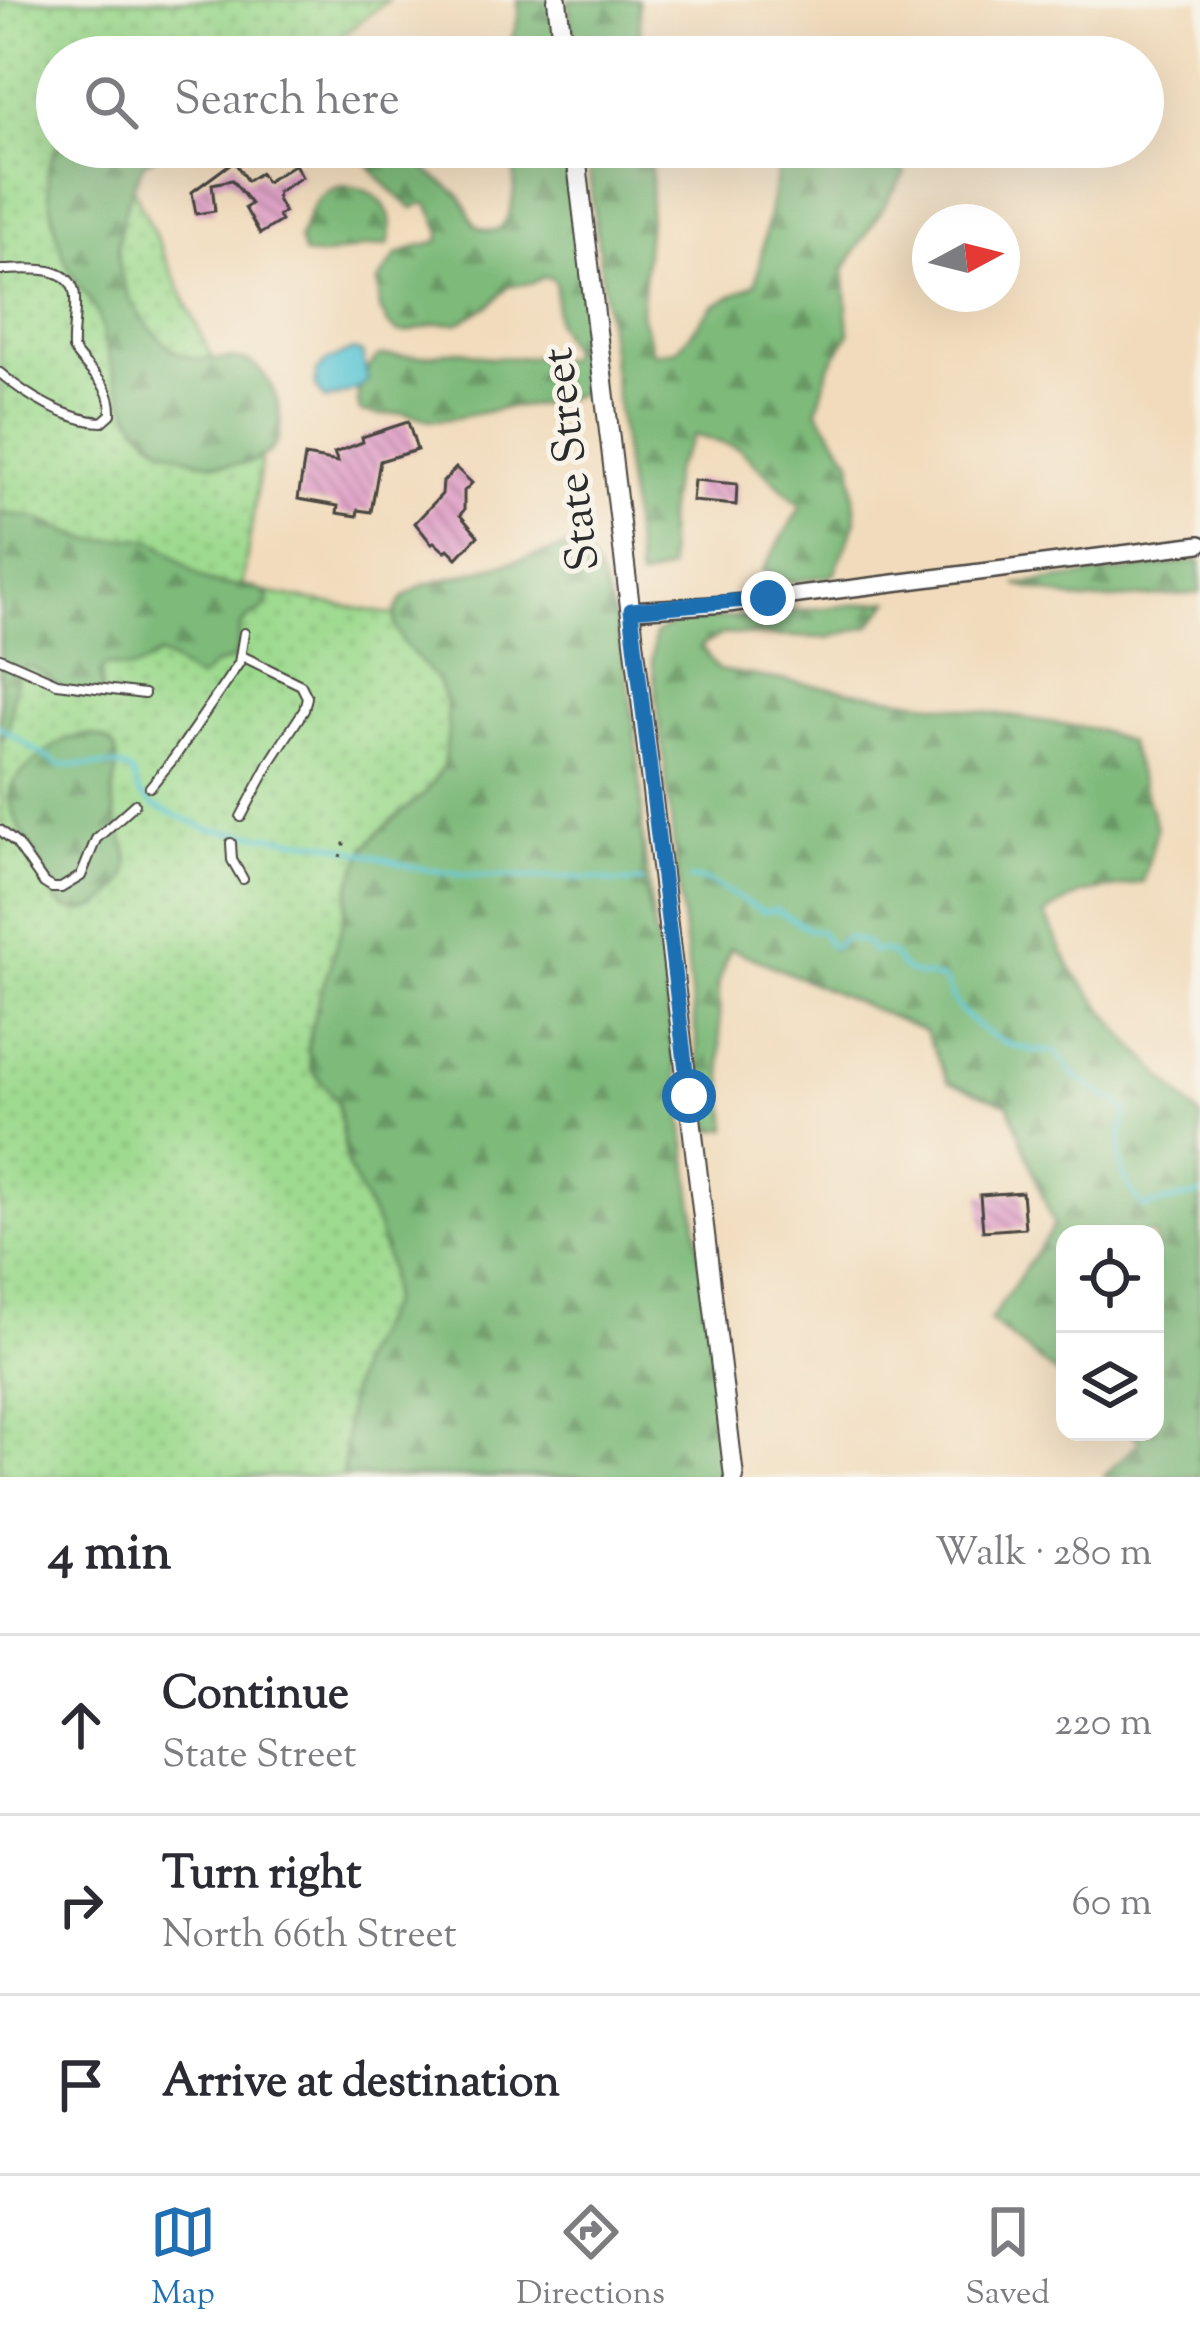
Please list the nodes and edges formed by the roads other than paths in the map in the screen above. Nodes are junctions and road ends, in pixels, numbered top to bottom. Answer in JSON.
{"nodes":[{"id":1,"x":557,"y":0,"type":"edge"},
{"id":2,"x":561,"y":36,"type":"edge"},
{"id":3,"x":578,"y":168,"type":"edge"},
{"id":4,"x":0,"y":270,"type":"edge"},
{"id":5,"x":0,"y":373,"type":"edge"},
{"id":6,"x":1200,"y":544,"type":"edge"},
{"id":7,"x":631,"y":610,"type":"junction"},
{"id":8,"x":244,"y":632,"type":"dead end"},
{"id":9,"x":242,"y":656,"type":"junction"},
{"id":10,"x":0,"y":658,"type":"edge"},
{"id":11,"x":144,"y":694,"type":"dead end"},
{"id":12,"x":150,"y":787,"type":"dead end"},
{"id":13,"x":134,"y":804,"type":"dead end"},
{"id":14,"x":242,"y":817,"type":"dead end"},
{"id":15,"x":0,"y":830,"type":"edge"},
{"id":16,"x":231,"y":843,"type":"dead end"},
{"id":17,"x":243,"y":879,"type":"dead end"},
{"id":18,"x":734,"y":1477,"type":"edge"}],
"edges":[{"from":1,"to":2,"type":"street"},
{"from":3,"to":7,"type":"street","name":"State Street"},
{"from":4,"to":5,"type":"lane"},
{"from":6,"to":7,"type":"street"},
{"from":7,"to":18,"type":"street","name":"State Street"},
{"from":8,"to":9,"type":"lane"},
{"from":9,"to":12,"type":"lane"},
{"from":9,"to":14,"type":"lane"},
{"from":10,"to":11,"type":"lane"},
{"from":13,"to":15,"type":"lane"},
{"from":16,"to":17,"type":"lane"}]}
